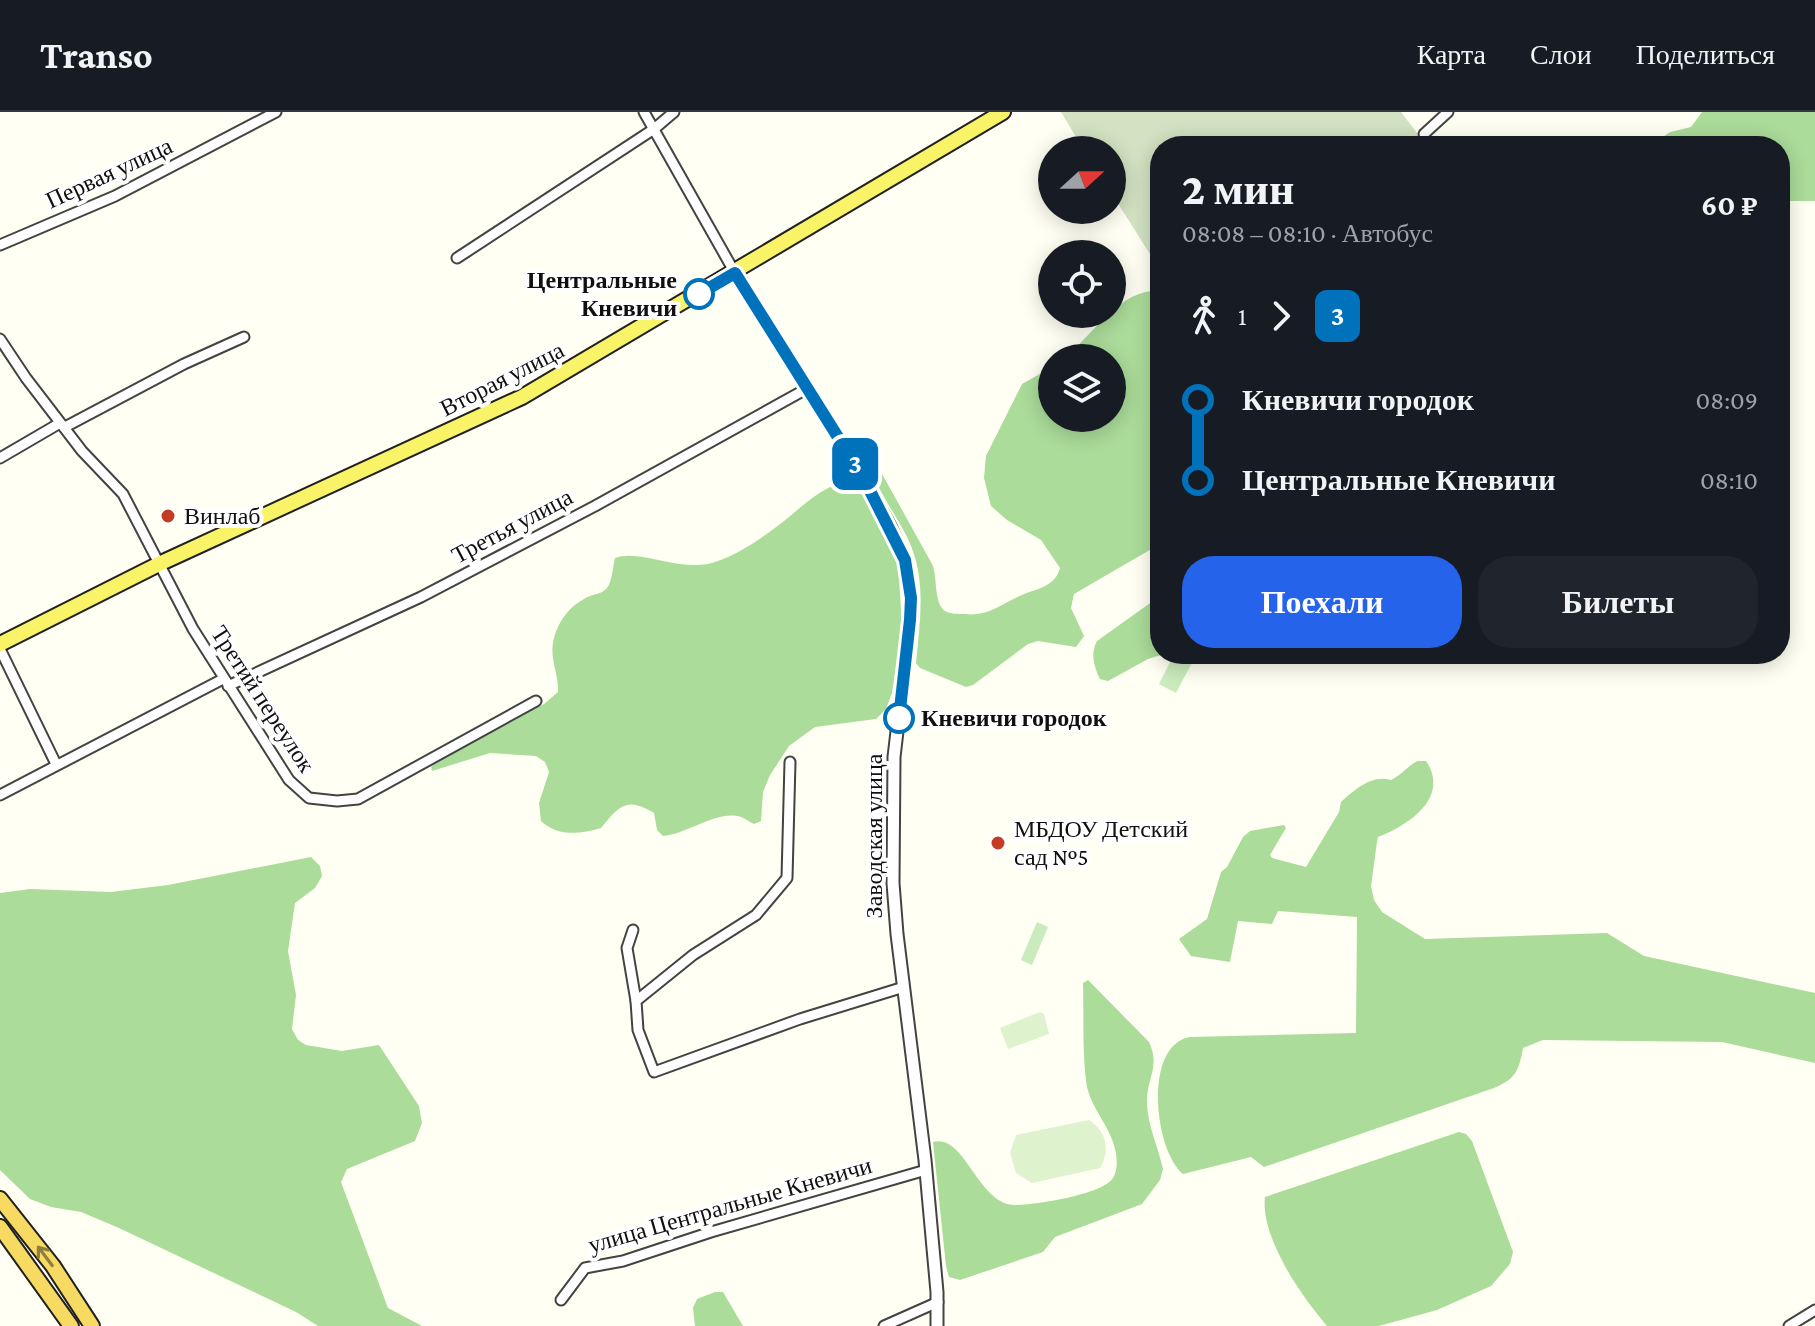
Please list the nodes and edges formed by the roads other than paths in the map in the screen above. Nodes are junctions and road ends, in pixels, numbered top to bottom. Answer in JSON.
{"nodes":[{"id":1,"x":276,"y":112,"type":"edge"},
{"id":2,"x":644,"y":112,"type":"edge"},
{"id":3,"x":674,"y":112,"type":"edge"},
{"id":4,"x":1003,"y":112,"type":"edge"},
{"id":5,"x":1448,"y":112,"type":"edge"},
{"id":6,"x":654,"y":129,"type":"junction"},
{"id":7,"x":1424,"y":134,"type":"dead end"},
{"id":8,"x":0,"y":245,"type":"edge"},
{"id":9,"x":457,"y":258,"type":"dead end"},
{"id":10,"x":735,"y":273,"type":"junction"},
{"id":11,"x":244,"y":337,"type":"dead end"},
{"id":12,"x":0,"y":339,"type":"edge"},
{"id":13,"x":808,"y":388,"type":"junction"},
{"id":14,"x":63,"y":425,"type":"junction"},
{"id":15,"x":0,"y":458,"type":"edge"},
{"id":16,"x":161,"y":563,"type":"junction"},
{"id":17,"x":0,"y":646,"type":"edge"},
{"id":18,"x":225,"y":683,"type":"junction"},
{"id":19,"x":536,"y":701,"type":"dead end"},
{"id":20,"x":790,"y":762,"type":"dead end"},
{"id":21,"x":56,"y":764,"type":"junction"},
{"id":22,"x":0,"y":795,"type":"edge"},
{"id":23,"x":633,"y":930,"type":"dead end"},
{"id":24,"x":904,"y":987,"type":"junction"},
{"id":25,"x":636,"y":1001,"type":"junction"},
{"id":26,"x":926,"y":1170,"type":"junction"},
{"id":27,"x":0,"y":1199,"type":"edge"},
{"id":28,"x":0,"y":1227,"type":"edge"},
{"id":29,"x":561,"y":1300,"type":"dead end"},
{"id":30,"x":938,"y":1302,"type":"junction"},
{"id":31,"x":1815,"y":1310,"type":"edge"},
{"id":32,"x":71,"y":1326,"type":"edge"},
{"id":33,"x":92,"y":1326,"type":"edge"},
{"id":34,"x":884,"y":1326,"type":"edge"},
{"id":35,"x":937,"y":1326,"type":"edge"},
{"id":36,"x":1789,"y":1326,"type":"edge"}],
"edges":[{"from":1,"to":8,"type":"street","name":"Первая улица"},
{"from":2,"to":6,"type":"street"},
{"from":3,"to":6,"type":"street"},
{"from":4,"to":10,"type":"main road","name":"Вторая улица"},
{"from":5,"to":7,"type":"street"},
{"from":6,"to":9,"type":"street"},
{"from":6,"to":10,"type":"street"},
{"from":10,"to":13,"type":"street","name":"Заводская улица"},
{"from":10,"to":16,"type":"main road","name":"Вторая улица"},
{"from":11,"to":14,"type":"street"},
{"from":12,"to":14,"type":"street","name":"Третий переулок"},
{"from":13,"to":18,"type":"street","name":"Третья улица"},
{"from":13,"to":24,"type":"street","name":"Заводская улица"},
{"from":14,"to":15,"type":"street"},
{"from":14,"to":16,"type":"street","name":"Третий переулок"},
{"from":16,"to":17,"type":"main road","name":"Вторая улица"},
{"from":16,"to":18,"type":"street","name":"Третий переулок"},
{"from":17,"to":21,"type":"street"},
{"from":18,"to":19,"type":"street","name":"Третий переулок"},
{"from":18,"to":21,"type":"street","name":"Третья улица"},
{"from":20,"to":25,"type":"street"},
{"from":21,"to":22,"type":"street","name":"Третья улица"},
{"from":23,"to":25,"type":"street"},
{"from":24,"to":25,"type":"street"},
{"from":24,"to":26,"type":"street","name":"Заводская улица"},
{"from":26,"to":29,"type":"street","name":"улица Центральные Кневичи"},
{"from":26,"to":30,"type":"street","name":"Заводская улица"},
{"from":33,"to":27,"type":"highway","one_way":true},
{"from":28,"to":32,"type":"highway"},
{"from":30,"to":34,"type":"street"},
{"from":30,"to":35,"type":"street","name":"Заводская улица"},
{"from":31,"to":36,"type":"street"}]}
